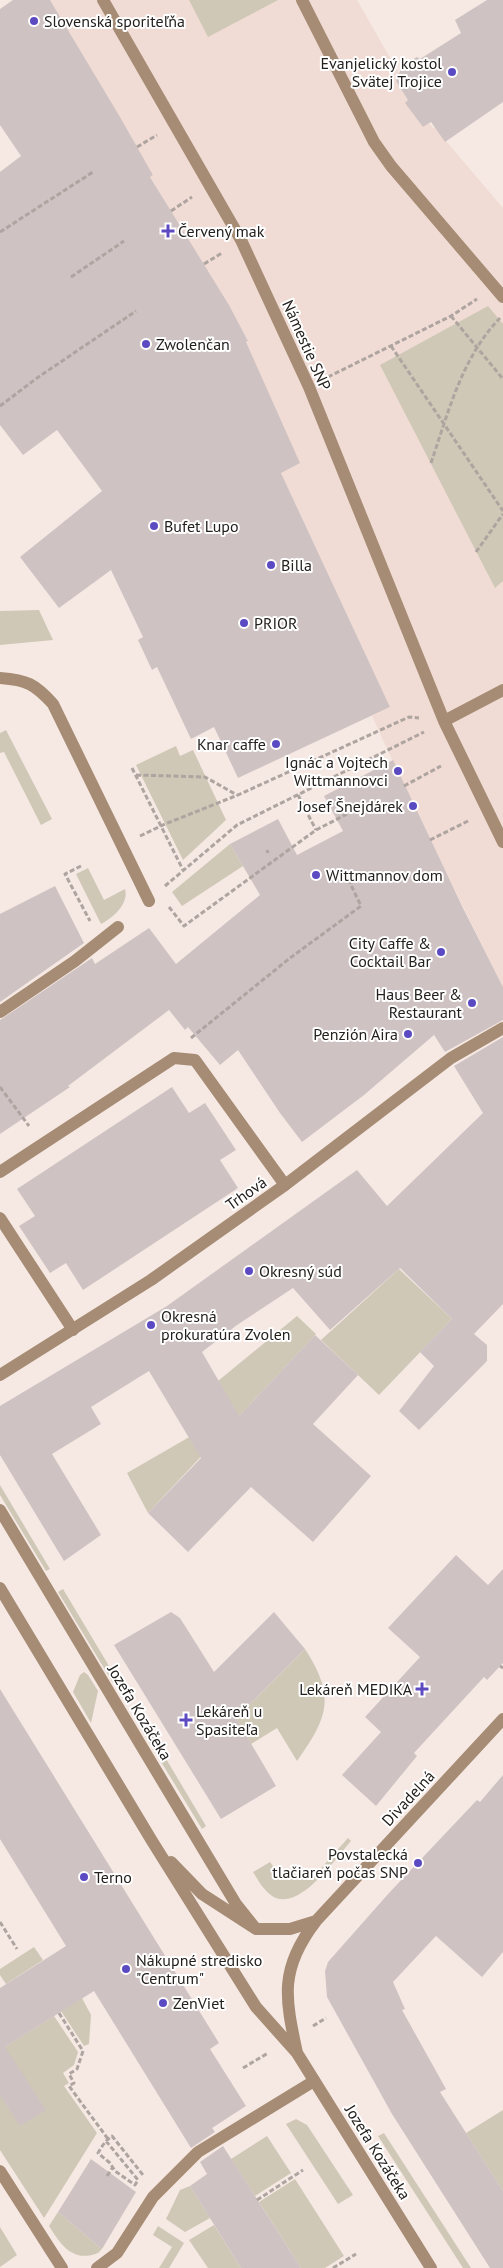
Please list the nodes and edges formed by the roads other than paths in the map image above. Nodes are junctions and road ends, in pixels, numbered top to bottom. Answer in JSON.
{"nodes":[{"id":1,"x":103,"y":0,"type":"edge"},
{"id":2,"x":302,"y":0,"type":"edge"},
{"id":3,"x":503,"y":297,"type":"edge"},
{"id":4,"x":0,"y":678,"type":"edge"},
{"id":5,"x":503,"y":690,"type":"edge"},
{"id":6,"x":444,"y":721,"type":"junction"},
{"id":7,"x":503,"y":842,"type":"edge"},
{"id":8,"x":153,"y":897,"type":"road end"},
{"id":9,"x":118,"y":927,"type":"dead end"},
{"id":10,"x":0,"y":1012,"type":"edge"},
{"id":11,"x":503,"y":1028,"type":"edge"},
{"id":12,"x":0,"y":1172,"type":"edge"},
{"id":13,"x":285,"y":1185,"type":"junction"},
{"id":14,"x":0,"y":1218,"type":"edge"},
{"id":15,"x":73,"y":1330,"type":"junction"},
{"id":16,"x":0,"y":1376,"type":"edge"},
{"id":17,"x":0,"y":1510,"type":"edge"},
{"id":18,"x":0,"y":1588,"type":"edge"},
{"id":19,"x":503,"y":1719,"type":"edge"},
{"id":20,"x":152,"y":1841,"type":"junction"},
{"id":21,"x":316,"y":1921,"type":"junction"},
{"id":22,"x":256,"y":1929,"type":"junction"},
{"id":23,"x":296,"y":2053,"type":"junction"},
{"id":24,"x":314,"y":2081,"type":"junction"},
{"id":25,"x":0,"y":2171,"type":"edge"},
{"id":26,"x":62,"y":2268,"type":"edge"},
{"id":27,"x":97,"y":2268,"type":"edge"},
{"id":28,"x":431,"y":2268,"type":"edge"}],
"edges":[{"from":1,"to":6,"type":"street","name":"Námestie SNP"},
{"from":2,"to":3,"type":"street"},
{"from":4,"to":8,"type":"street"},
{"from":5,"to":6,"type":"street"},
{"from":6,"to":7,"type":"street","name":"Námestie SNP"},
{"from":9,"to":10,"type":"street"},
{"from":11,"to":13,"type":"street","name":"Trhová"},
{"from":12,"to":13,"type":"street"},
{"from":13,"to":15,"type":"street","name":"Trhová"},
{"from":14,"to":15,"type":"street"},
{"from":15,"to":16,"type":"street","name":"Trhová"},
{"from":17,"to":22,"type":"street","name":"Jozefa Kozáčeka"},
{"from":18,"to":20,"type":"street","name":"Jozefa Kozáčeka"},
{"from":19,"to":21,"type":"street","name":"Divadelná"},
{"from":20,"to":22,"type":"street","name":"Jozefa Kozáčeka"},
{"from":20,"to":23,"type":"street","name":"Jozefa Kozáčeka"},
{"from":21,"to":22,"type":"street"},
{"from":21,"to":23,"type":"street","name":"Jozefa Kozáčeka"},
{"from":23,"to":24,"type":"street","name":"Jozefa Kozáčeka"},
{"from":24,"to":27,"type":"street"},
{"from":24,"to":28,"type":"street","name":"Jozefa Kozáčeka"},
{"from":25,"to":26,"type":"street"}]}
